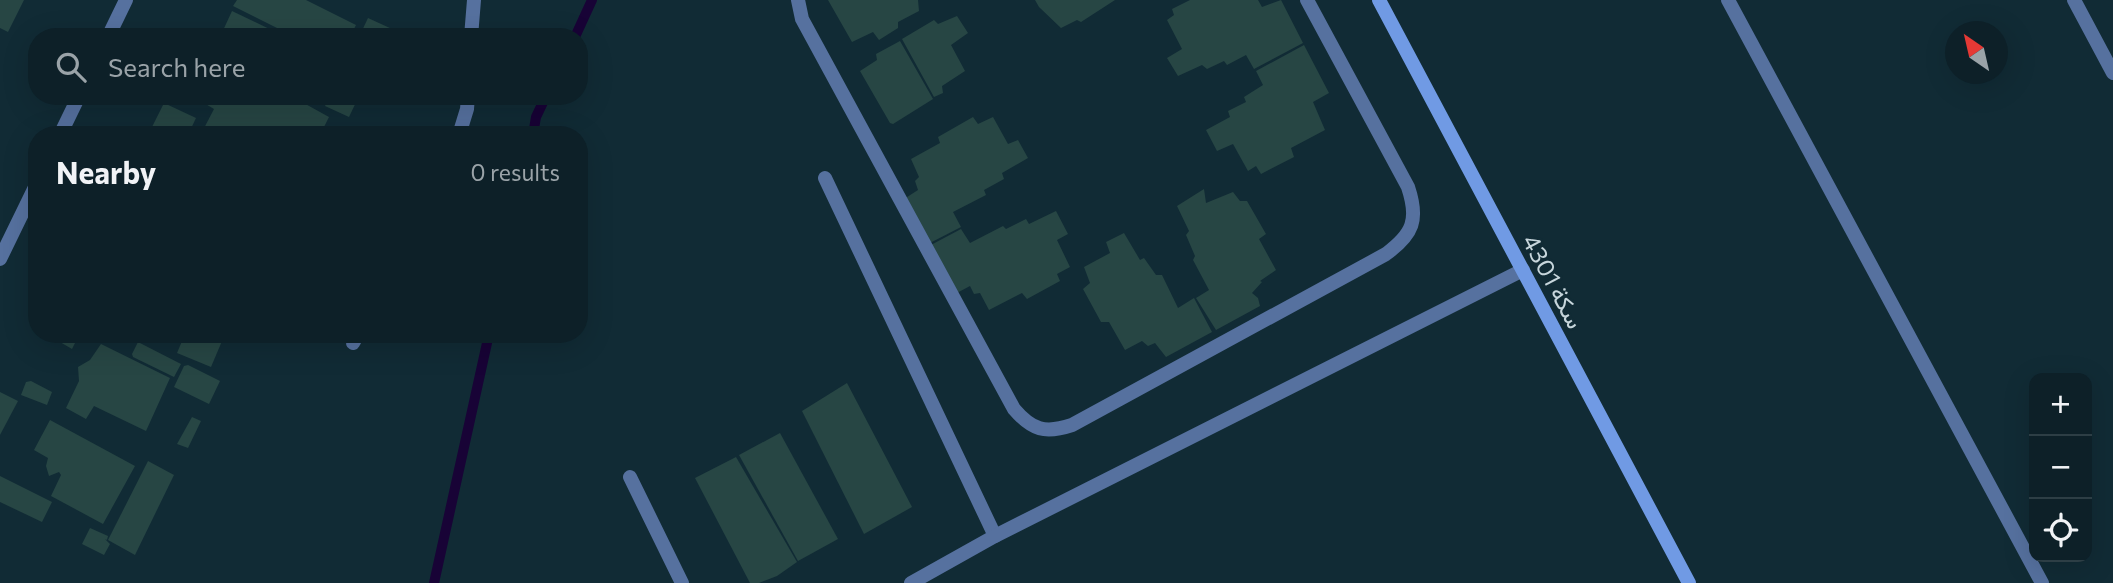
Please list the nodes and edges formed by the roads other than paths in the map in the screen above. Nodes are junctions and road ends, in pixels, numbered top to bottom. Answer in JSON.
{"nodes":[{"id":1,"x":126,"y":0,"type":"edge"},
{"id":2,"x":474,"y":0,"type":"edge"},
{"id":3,"x":798,"y":0,"type":"edge"},
{"id":4,"x":1307,"y":0,"type":"edge"},
{"id":5,"x":1378,"y":0,"type":"edge"},
{"id":6,"x":1728,"y":0,"type":"edge"},
{"id":7,"x":2074,"y":0,"type":"edge"},
{"id":8,"x":112,"y":28,"type":"edge"},
{"id":9,"x":472,"y":28,"type":"edge"},
{"id":10,"x":2113,"y":73,"type":"edge"},
{"id":11,"x":75,"y":105,"type":"edge"},
{"id":12,"x":467,"y":105,"type":"edge"},
{"id":13,"x":64,"y":126,"type":"edge"},
{"id":14,"x":462,"y":126,"type":"edge"},
{"id":15,"x":825,"y":178,"type":"dead end"},
{"id":16,"x":28,"y":201,"type":"edge"},
{"id":17,"x":0,"y":258,"type":"edge"},
{"id":18,"x":1522,"y":270,"type":"junction"},
{"id":19,"x":630,"y":477,"type":"dead end"},
{"id":20,"x":995,"y":536,"type":"junction"},
{"id":21,"x":682,"y":583,"type":"edge"},
{"id":22,"x":911,"y":583,"type":"edge"},
{"id":23,"x":1689,"y":583,"type":"edge"},
{"id":24,"x":2042,"y":583,"type":"edge"}],
"edges":[{"from":1,"to":8,"type":"street"},
{"from":2,"to":9,"type":"street"},
{"from":3,"to":4,"type":"street"},
{"from":5,"to":18,"type":"street","name":"سكة 4301"},
{"from":6,"to":24,"type":"street"},
{"from":7,"to":10,"type":"street"},
{"from":11,"to":13,"type":"street"},
{"from":12,"to":14,"type":"street"},
{"from":15,"to":20,"type":"street"},
{"from":16,"to":17,"type":"street"},
{"from":18,"to":20,"type":"street"},
{"from":18,"to":23,"type":"street","name":"سكة 4301"},
{"from":19,"to":21,"type":"street"},
{"from":20,"to":22,"type":"street"}]}
